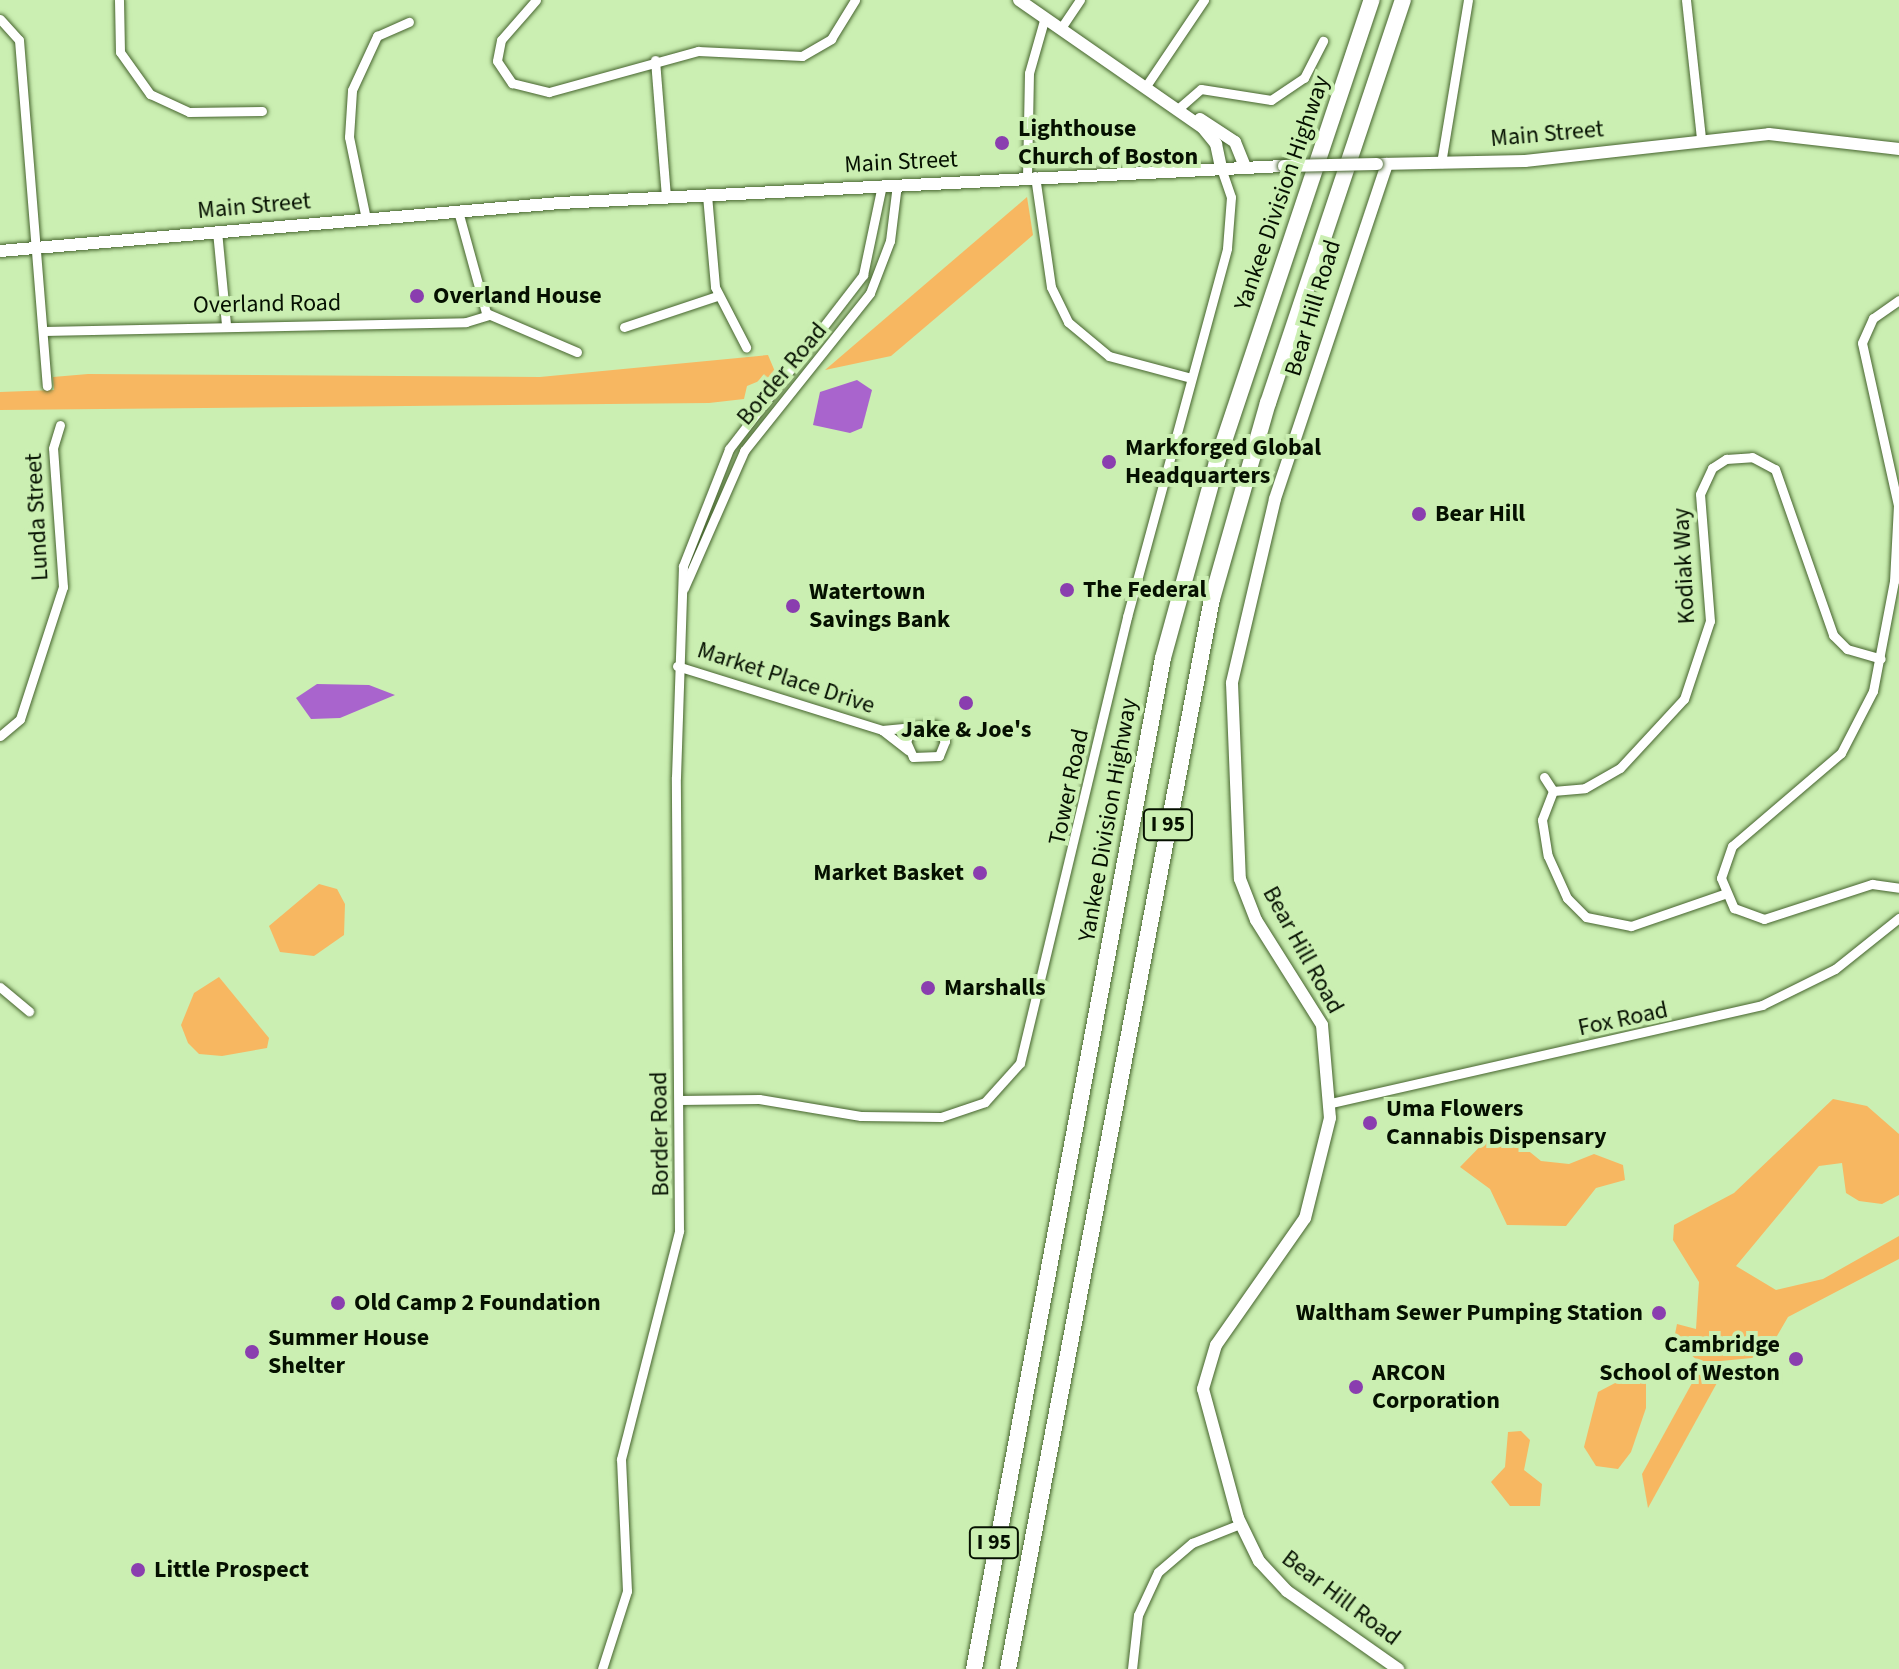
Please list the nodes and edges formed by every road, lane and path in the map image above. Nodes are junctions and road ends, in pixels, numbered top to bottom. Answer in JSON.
{"nodes":[{"id":1,"x":119,"y":0,"type":"edge"},
{"id":2,"x":536,"y":0,"type":"edge"},
{"id":3,"x":855,"y":0,"type":"edge"},
{"id":4,"x":1019,"y":0,"type":"edge"},
{"id":5,"x":1080,"y":0,"type":"edge"},
{"id":6,"x":1204,"y":0,"type":"edge"},
{"id":7,"x":1372,"y":0,"type":"edge"},
{"id":8,"x":1403,"y":0,"type":"edge"},
{"id":9,"x":1468,"y":0,"type":"edge"},
{"id":10,"x":1686,"y":0,"type":"edge"},
{"id":11,"x":1045,"y":17,"type":"junction"},
{"id":12,"x":0,"y":19,"type":"edge"},
{"id":13,"x":409,"y":22,"type":"dead end"},
{"id":14,"x":1061,"y":28,"type":"junction"},
{"id":15,"x":1323,"y":41,"type":"dead end"},
{"id":16,"x":655,"y":60,"type":"junction"},
{"id":17,"x":1146,"y":86,"type":"junction"},
{"id":18,"x":1179,"y":108,"type":"junction"},
{"id":19,"x":262,"y":111,"type":"dead end"},
{"id":20,"x":1701,"y":139,"type":"junction"},
{"id":21,"x":1899,"y":149,"type":"edge"},
{"id":22,"x":1441,"y":163,"type":"junction"},
{"id":23,"x":1382,"y":164,"type":"junction"},
{"id":24,"x":1245,"y":167,"type":"junction"},
{"id":25,"x":1221,"y":168,"type":"junction"},
{"id":26,"x":1031,"y":176,"type":"junction"},
{"id":27,"x":897,"y":184,"type":"junction"},
{"id":28,"x":882,"y":185,"type":"junction"},
{"id":29,"x":707,"y":195,"type":"junction"},
{"id":30,"x":666,"y":197,"type":"junction"},
{"id":31,"x":458,"y":211,"type":"junction"},
{"id":32,"x":366,"y":219,"type":"junction"},
{"id":33,"x":217,"y":231,"type":"junction"},
{"id":34,"x":36,"y":247,"type":"junction"},
{"id":35,"x":0,"y":251,"type":"edge"},
{"id":36,"x":717,"y":296,"type":"junction"},
{"id":37,"x":1899,"y":300,"type":"edge"},
{"id":38,"x":489,"y":315,"type":"junction"},
{"id":39,"x":226,"y":325,"type":"junction"},
{"id":40,"x":624,"y":327,"type":"dead end"},
{"id":41,"x":44,"y":331,"type":"junction"},
{"id":42,"x":746,"y":347,"type":"dead end"},
{"id":43,"x":577,"y":352,"type":"dead end"},
{"id":44,"x":1191,"y":378,"type":"junction"},
{"id":45,"x":47,"y":386,"type":"dead end"},
{"id":46,"x":60,"y":425,"type":"dead end"},
{"id":47,"x":684,"y":588,"type":"junction"},
{"id":48,"x":1881,"y":659,"type":"junction"},
{"id":49,"x":677,"y":666,"type":"junction"},
{"id":50,"x":913,"y":728,"type":"junction"},
{"id":51,"x":882,"y":730,"type":"junction"},
{"id":52,"x":0,"y":736,"type":"edge"},
{"id":53,"x":908,"y":750,"type":"junction"},
{"id":54,"x":1544,"y":777,"type":"dead end"},
{"id":55,"x":1553,"y":791,"type":"junction"},
{"id":56,"x":1899,"y":888,"type":"edge"},
{"id":57,"x":1724,"y":894,"type":"junction"},
{"id":58,"x":1899,"y":918,"type":"edge"},
{"id":59,"x":0,"y":987,"type":"edge"},
{"id":60,"x":29,"y":1011,"type":"dead end"},
{"id":61,"x":680,"y":1100,"type":"junction"},
{"id":62,"x":1331,"y":1103,"type":"junction"},
{"id":63,"x":1240,"y":1524,"type":"junction"},
{"id":64,"x":602,"y":1669,"type":"edge"},
{"id":65,"x":974,"y":1669,"type":"edge"},
{"id":66,"x":1008,"y":1669,"type":"edge"},
{"id":67,"x":1132,"y":1669,"type":"edge"},
{"id":68,"x":1398,"y":1669,"type":"edge"}],
"edges":[{"from":1,"to":19,"type":"street"},
{"from":2,"to":16,"type":"street"},
{"from":3,"to":16,"type":"street"},
{"from":4,"to":11,"type":"street"},
{"from":5,"to":14,"type":"street"},
{"from":6,"to":17,"type":"street"},
{"from":7,"to":65,"type":"highway","name":"Yankee Division Highway","number":"I 95"},
{"from":8,"to":66,"type":"highway","number":"I 95"},
{"from":9,"to":22,"type":"street"},
{"from":10,"to":20,"type":"street"},
{"from":11,"to":14,"type":"street"},
{"from":11,"to":26,"type":"street"},
{"from":12,"to":34,"type":"street"},
{"from":13,"to":32,"type":"street"},
{"from":14,"to":17,"type":"street"},
{"from":15,"to":18,"type":"street"},
{"from":16,"to":30,"type":"street"},
{"from":17,"to":18,"type":"street"},
{"from":18,"to":24,"type":"street"},
{"from":18,"to":25,"type":"street"},
{"from":20,"to":21,"type":"street","name":"Main Street"},
{"from":20,"to":22,"type":"street","name":"Main Street"},
{"from":22,"to":23,"type":"street","name":"Main Street"},
{"from":23,"to":24,"type":"street","name":"Main Street","bridge":true},
{"from":23,"to":62,"type":"street","name":"Bear Hill Road"},
{"from":24,"to":25,"type":"street","name":"Main Street"},
{"from":25,"to":26,"type":"street","name":"Main Street"},
{"from":25,"to":44,"type":"street","name":"Tower Road"},
{"from":26,"to":27,"type":"street","name":"Main Street"},
{"from":26,"to":44,"type":"street"},
{"from":27,"to":28,"type":"street","name":"Main Street"},
{"from":27,"to":47,"type":"street","name":"Border Road"},
{"from":28,"to":29,"type":"street","name":"Main Street"},
{"from":28,"to":47,"type":"street","name":"Border Road"},
{"from":29,"to":30,"type":"street","name":"Main Street"},
{"from":29,"to":36,"type":"street"},
{"from":30,"to":31,"type":"street","name":"Main Street"},
{"from":31,"to":32,"type":"street","name":"Main Street"},
{"from":31,"to":38,"type":"street"},
{"from":32,"to":33,"type":"street","name":"Main Street"},
{"from":33,"to":34,"type":"street","name":"Main Street"},
{"from":33,"to":39,"type":"street"},
{"from":34,"to":35,"type":"street","name":"Main Street"},
{"from":34,"to":41,"type":"street"},
{"from":36,"to":40,"type":"street"},
{"from":36,"to":42,"type":"street"},
{"from":37,"to":48,"type":"street"},
{"from":38,"to":39,"type":"street","name":"Overland Road"},
{"from":38,"to":43,"type":"street"},
{"from":39,"to":41,"type":"street","name":"Overland Road"},
{"from":41,"to":45,"type":"street"},
{"from":44,"to":61,"type":"street","name":"Tower Road"},
{"from":46,"to":52,"type":"street","name":"Lunda Street"},
{"from":47,"to":49,"type":"street","name":"Border Road"},
{"from":48,"to":55,"type":"street","name":"Kodiak Way"},
{"from":48,"to":57,"type":"street"},
{"from":49,"to":51,"type":"street","name":"Market Place Drive"},
{"from":49,"to":61,"type":"street","name":"Border Road"},
{"from":50,"to":51,"type":"street","name":"Market Place Drive"},
{"from":50,"to":53,"type":"street"},
{"from":50,"to":53,"type":"street"},
{"from":51,"to":53,"type":"street","name":"Market Place Drive"},
{"from":54,"to":55,"type":"street"},
{"from":55,"to":57,"type":"street"},
{"from":56,"to":57,"type":"street"},
{"from":58,"to":62,"type":"street","name":"Fox Road"},
{"from":59,"to":60,"type":"street"},
{"from":61,"to":64,"type":"street","name":"Border Road"},
{"from":62,"to":63,"type":"street","name":"Bear Hill Road"},
{"from":63,"to":67,"type":"street"},
{"from":63,"to":68,"type":"street","name":"Bear Hill Road"}]}
